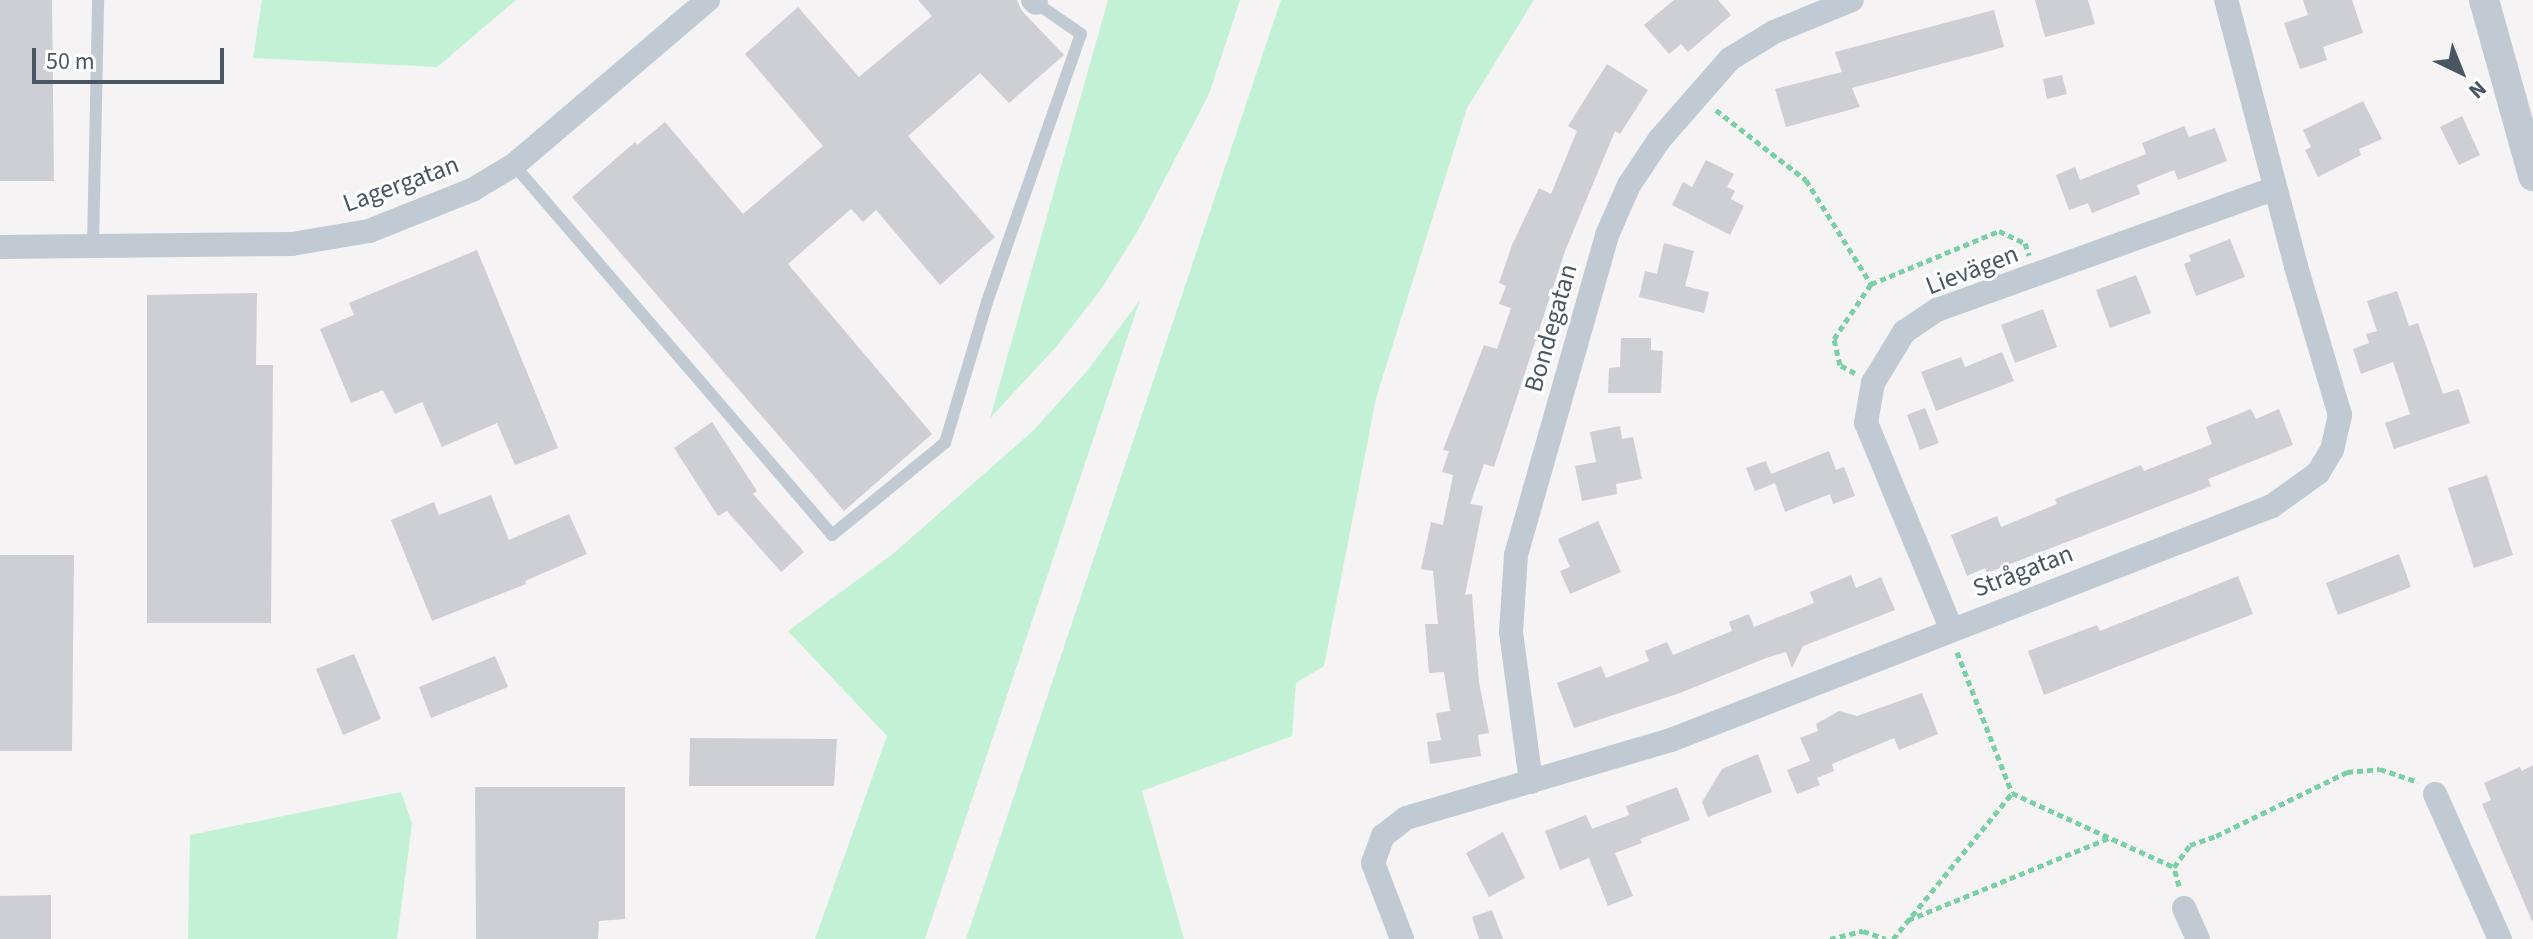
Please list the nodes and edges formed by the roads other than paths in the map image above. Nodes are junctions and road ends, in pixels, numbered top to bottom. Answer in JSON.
{"nodes":[{"id":1,"x":98,"y":0,"type":"edge"},
{"id":2,"x":708,"y":0,"type":"edge"},
{"id":3,"x":1852,"y":0,"type":"edge"},
{"id":4,"x":2226,"y":0,"type":"edge"},
{"id":5,"x":2484,"y":0,"type":"edge"},
{"id":6,"x":1035,"y":2,"type":"edge"},
{"id":7,"x":514,"y":165,"type":"junction"},
{"id":8,"x":2533,"y":176,"type":"edge"},
{"id":9,"x":2275,"y":188,"type":"junction"},
{"id":10,"x":93,"y":246,"type":"junction"},
{"id":11,"x":0,"y":247,"type":"edge"},
{"id":12,"x":1951,"y":628,"type":"junction"},
{"id":13,"x":1531,"y":782,"type":"junction"},
{"id":14,"x":2435,"y":794,"type":"road end"},
{"id":15,"x":2184,"y":908,"type":"road end"},
{"id":16,"x":1402,"y":939,"type":"edge"},
{"id":17,"x":2198,"y":939,"type":"edge"},
{"id":18,"x":2500,"y":939,"type":"edge"}],
"edges":[{"from":1,"to":10,"type":"lane"},
{"from":2,"to":7,"type":"street","name":"Lagergatan"},
{"from":3,"to":13,"type":"street","name":"Bondegatan"},
{"from":4,"to":9,"type":"street","name":"Strågatan"},
{"from":5,"to":8,"type":"street"},
{"from":6,"to":7,"type":"lane"},
{"from":7,"to":10,"type":"street","name":"Lagergatan"},
{"from":9,"to":12,"type":"street","name":"Strågatan"},
{"from":9,"to":12,"type":"street","name":"Lievägen"},
{"from":10,"to":11,"type":"street","name":"Lagergatan"},
{"from":12,"to":13,"type":"street","name":"Strågatan"},
{"from":13,"to":16,"type":"street","name":"Strågatan"},
{"from":14,"to":18,"type":"street"},
{"from":15,"to":17,"type":"street"}]}
